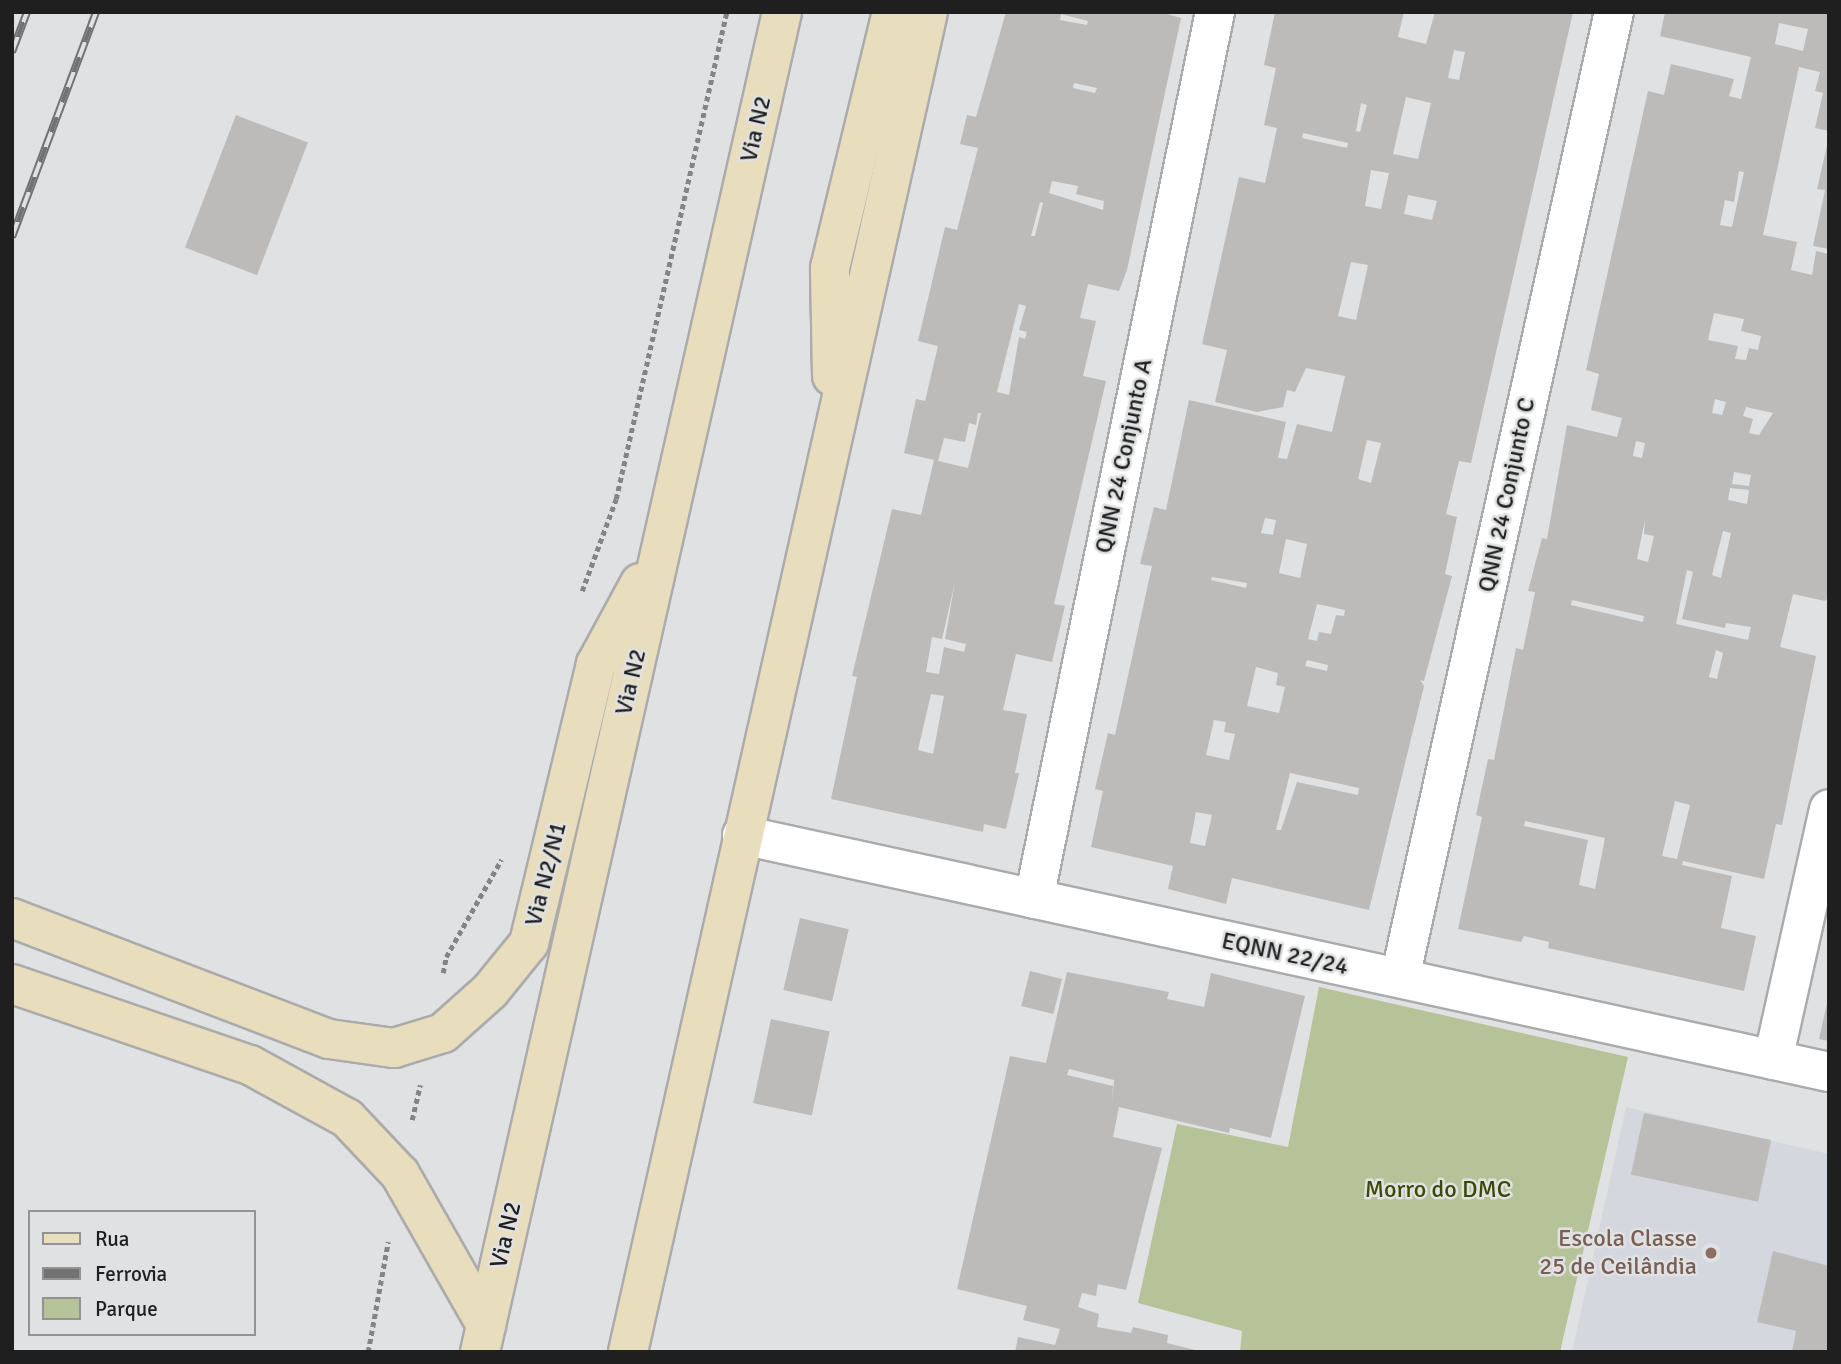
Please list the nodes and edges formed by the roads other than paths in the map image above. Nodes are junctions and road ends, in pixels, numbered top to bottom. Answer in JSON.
{"nodes":[{"id":1,"x":782,"y":12,"type":"edge"},
{"id":2,"x":892,"y":12,"type":"edge"},
{"id":3,"x":929,"y":12,"type":"edge"},
{"id":4,"x":1215,"y":12,"type":"edge"},
{"id":5,"x":1614,"y":12,"type":"edge"},
{"id":6,"x":833,"y":438,"type":"junction"},
{"id":7,"x":664,"y":537,"type":"junction"},
{"id":8,"x":1829,"y":809,"type":"edge"},
{"id":9,"x":742,"y":835,"type":"junction"},
{"id":10,"x":1034,"y":899,"type":"junction"},
{"id":11,"x":12,"y":918,"type":"edge"},
{"id":12,"x":1400,"y":978,"type":"junction"},
{"id":13,"x":12,"y":984,"type":"edge"},
{"id":14,"x":1773,"y":1059,"type":"junction"},
{"id":15,"x":1829,"y":1072,"type":"edge"},
{"id":16,"x":483,"y":1338,"type":"edge"},
{"id":17,"x":628,"y":1352,"type":"edge"}],
"edges":[{"from":1,"to":7,"type":"main road","name":"Via N2"},
{"from":2,"to":6,"type":"main road"},
{"from":3,"to":6,"type":"main road"},
{"from":4,"to":10,"type":"street","name":"QNN 24 Conjunto A"},
{"from":5,"to":12,"type":"street","name":"QNN 24 Conjunto C"},
{"from":6,"to":9,"type":"main road"},
{"from":7,"to":11,"type":"main road","name":"Via N2/N1"},
{"from":7,"to":16,"type":"main road","name":"Via N2"},
{"from":8,"to":14,"type":"street"},
{"from":9,"to":10,"type":"street","name":"EQNN 22/24"},
{"from":9,"to":17,"type":"main road"},
{"from":10,"to":12,"type":"street","name":"EQNN 22/24"},
{"from":12,"to":14,"type":"street","name":"EQNN 22/24"},
{"from":13,"to":16,"type":"main road"},
{"from":14,"to":15,"type":"street","name":"EQNN 22/24"}]}
